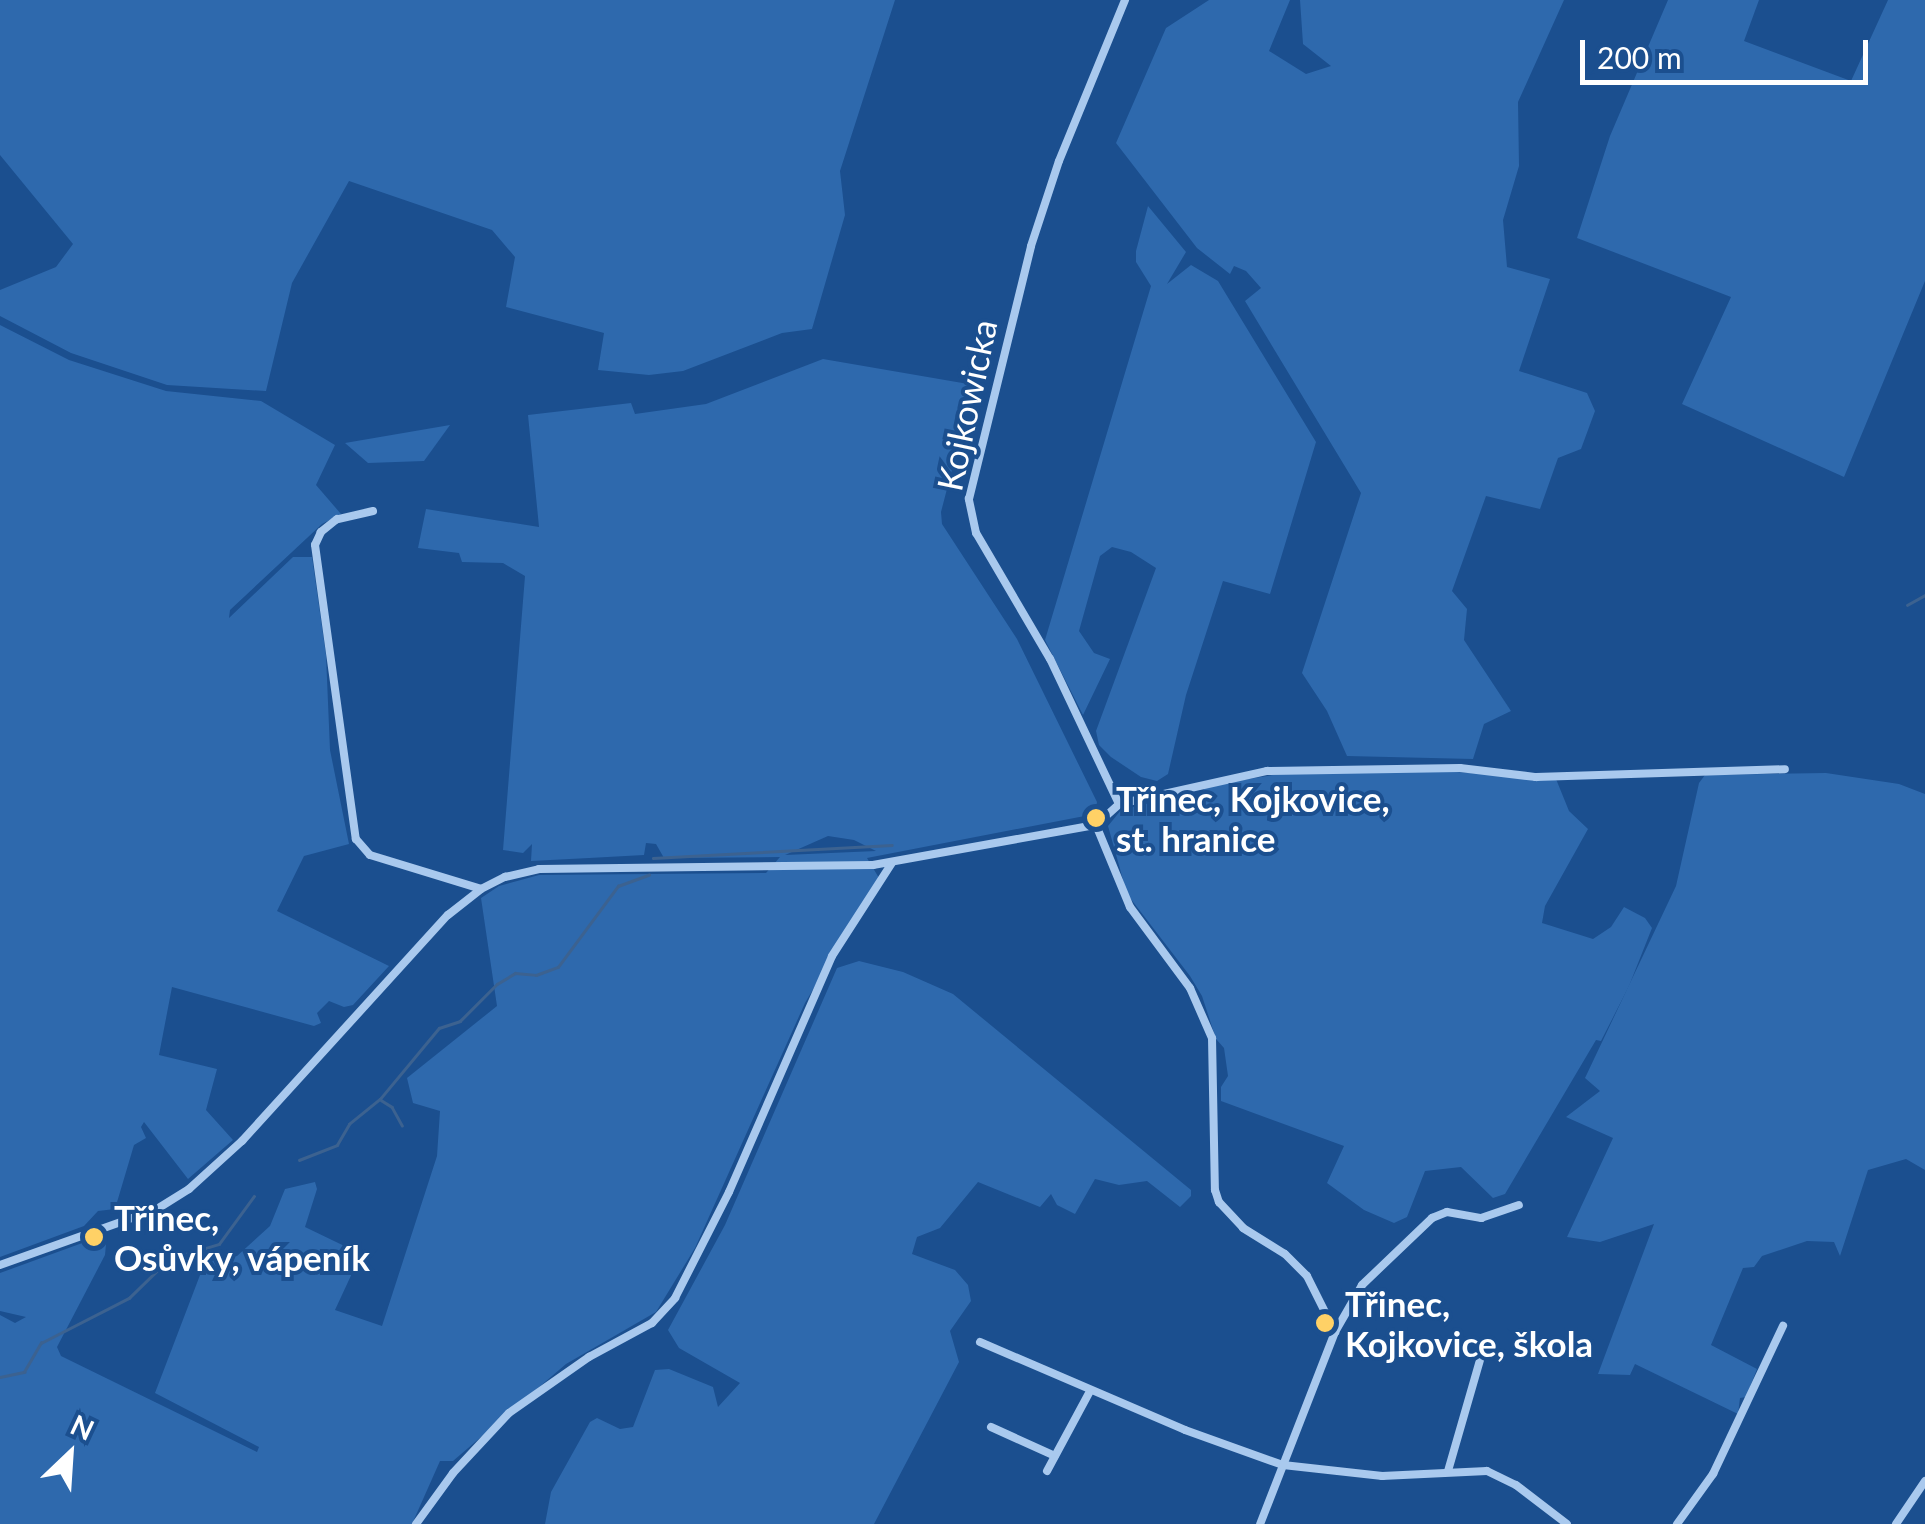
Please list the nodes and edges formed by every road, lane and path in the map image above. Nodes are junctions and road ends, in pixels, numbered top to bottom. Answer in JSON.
{"nodes":[{"id":1,"x":1125,"y":0,"type":"edge"},
{"id":2,"x":374,"y":510,"type":"dead end"},
{"id":3,"x":1785,"y":769,"type":"dead end"},
{"id":4,"x":1119,"y":804,"type":"junction"},
{"id":5,"x":1096,"y":824,"type":"junction"},
{"id":6,"x":892,"y":863,"type":"junction"},
{"id":7,"x":481,"y":888,"type":"junction"},
{"id":8,"x":1518,"y":1206,"type":"dead end"},
{"id":9,"x":0,"y":1264,"type":"edge"},
{"id":10,"x":1783,"y":1326,"type":"dead end"},
{"id":11,"x":1335,"y":1332,"type":"junction"},
{"id":12,"x":980,"y":1342,"type":"dead end"},
{"id":13,"x":1484,"y":1343,"type":"dead end"},
{"id":14,"x":1090,"y":1390,"type":"junction"},
{"id":15,"x":991,"y":1427,"type":"dead end"},
{"id":16,"x":1055,"y":1456,"type":"junction"},
{"id":17,"x":1283,"y":1465,"type":"junction"},
{"id":18,"x":1448,"y":1471,"type":"junction"},
{"id":19,"x":1046,"y":1472,"type":"dead end"},
{"id":20,"x":1925,"y":1482,"type":"edge"},
{"id":21,"x":416,"y":1524,"type":"edge"},
{"id":22,"x":1260,"y":1524,"type":"edge"},
{"id":23,"x":1566,"y":1524,"type":"edge"},
{"id":24,"x":1677,"y":1524,"type":"edge"},
{"id":25,"x":1896,"y":1524,"type":"edge"}],
"edges":[{"from":1,"to":4,"type":"street","name":"Kojkowicka"},
{"from":2,"to":7,"type":"street"},
{"from":3,"to":4,"type":"street"},
{"from":4,"to":5,"type":"street"},
{"from":5,"to":6,"type":"street"},
{"from":5,"to":11,"type":"street"},
{"from":6,"to":7,"type":"street"},
{"from":6,"to":21,"type":"street"},
{"from":7,"to":9,"type":"street"},
{"from":8,"to":11,"type":"street"},
{"from":10,"to":24,"type":"street"},
{"from":11,"to":17,"type":"street"},
{"from":12,"to":14,"type":"street"},
{"from":13,"to":18,"type":"street"},
{"from":14,"to":16,"type":"street"},
{"from":14,"to":17,"type":"street"},
{"from":15,"to":16,"type":"street"},
{"from":16,"to":19,"type":"street"},
{"from":17,"to":18,"type":"street"},
{"from":17,"to":22,"type":"street"},
{"from":18,"to":23,"type":"street"},
{"from":20,"to":25,"type":"street"}]}
